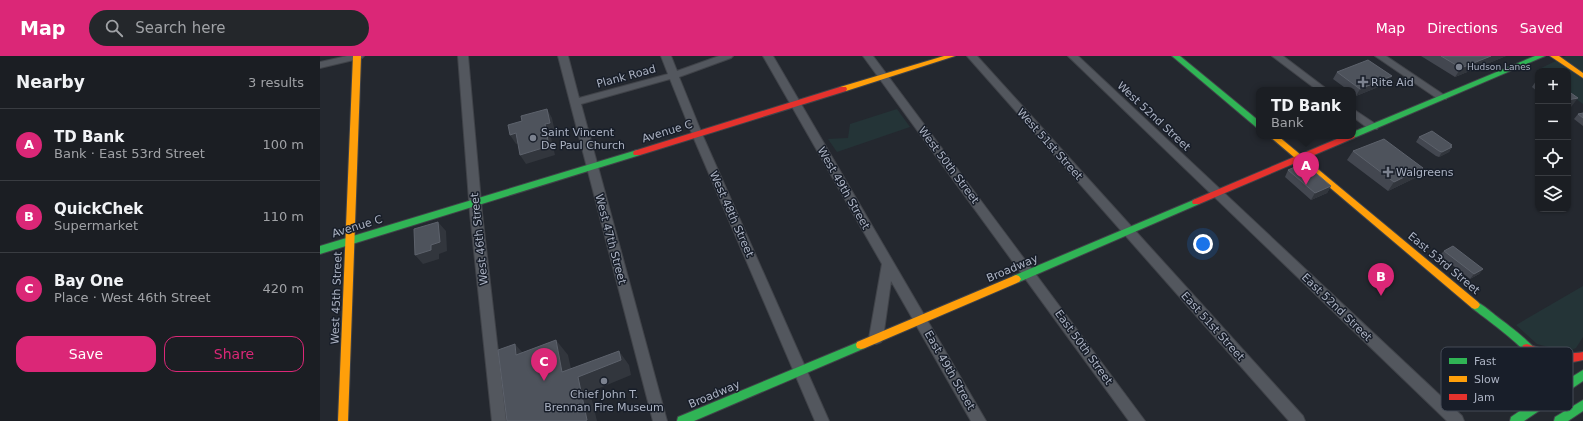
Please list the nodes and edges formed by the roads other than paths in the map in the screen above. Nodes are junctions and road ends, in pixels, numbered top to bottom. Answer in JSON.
{"nodes":[{"id":1,"x":358,"y":56,"type":"edge"},
{"id":2,"x":463,"y":56,"type":"edge"},
{"id":3,"x":563,"y":56,"type":"edge"},
{"id":4,"x":666,"y":56,"type":"edge"},
{"id":5,"x":726,"y":56,"type":"edge"},
{"id":6,"x":768,"y":56,"type":"edge"},
{"id":7,"x":868,"y":56,"type":"edge"},
{"id":8,"x":952,"y":56,"type":"edge"},
{"id":9,"x":972,"y":56,"type":"edge"},
{"id":10,"x":1073,"y":56,"type":"edge"},
{"id":11,"x":1176,"y":56,"type":"edge"},
{"id":12,"x":1277,"y":56,"type":"edge"},
{"id":13,"x":1380,"y":56,"type":"edge"},
{"id":14,"x":1541,"y":56,"type":"edge"},
{"id":15,"x":1556,"y":58,"type":"edge"},
{"id":16,"x":320,"y":65,"type":"edge"},
{"id":17,"x":674,"y":75,"type":"junction"},
{"id":18,"x":1583,"y":76,"type":"edge"},
{"id":19,"x":883,"y":77,"type":"junction"},
{"id":20,"x":1319,"y":87,"type":"edge"},
{"id":21,"x":1442,"y":97,"type":"junction"},
{"id":22,"x":576,"y":102,"type":"junction"},
{"id":23,"x":796,"y":104,"type":"junction"},
{"id":24,"x":1356,"y":114,"type":"edge"},
{"id":25,"x":1256,"y":123,"type":"edge"},
{"id":26,"x":1373,"y":126,"type":"junction"},
{"id":27,"x":697,"y":134,"type":"junction"},
{"id":28,"x":1356,"y":134,"type":"edge"},
{"id":29,"x":1277,"y":139,"type":"edge"},
{"id":30,"x":1345,"y":139,"type":"edge"},
{"id":31,"x":1300,"y":159,"type":"junction"},
{"id":32,"x":591,"y":166,"type":"junction"},
{"id":33,"x":1218,"y":193,"type":"junction"},
{"id":34,"x":475,"y":202,"type":"junction"},
{"id":35,"x":1128,"y":231,"type":"junction"},
{"id":36,"x":351,"y":240,"type":"junction"},
{"id":37,"x":320,"y":250,"type":"edge"},
{"id":38,"x":888,"y":263,"type":"junction"},
{"id":39,"x":1030,"y":273,"type":"junction"},
{"id":40,"x":921,"y":320,"type":"junction"},
{"id":41,"x":876,"y":338,"type":"junction"},
{"id":42,"x":1526,"y":347,"type":"edge"},
{"id":43,"x":1583,"y":356,"type":"edge"},
{"id":44,"x":1573,"y":358,"type":"edge"},
{"id":45,"x":801,"y":370,"type":"junction"},
{"id":46,"x":1583,"y":375,"type":"edge"},
{"id":47,"x":1573,"y":382,"type":"edge"},
{"id":48,"x":1583,"y":405,"type":"edge"},
{"id":49,"x":1441,"y":406,"type":"edge"},
{"id":50,"x":1447,"y":411,"type":"edge"},
{"id":51,"x":1530,"y":411,"type":"edge"},
{"id":52,"x":343,"y":421,"type":"edge"},
{"id":53,"x":499,"y":421,"type":"edge"},
{"id":54,"x":660,"y":421,"type":"edge"},
{"id":55,"x":682,"y":421,"type":"edge"},
{"id":56,"x":822,"y":421,"type":"edge"},
{"id":57,"x":978,"y":421,"type":"edge"},
{"id":58,"x":1138,"y":421,"type":"edge"},
{"id":59,"x":1298,"y":421,"type":"edge"},
{"id":60,"x":1457,"y":421,"type":"edge"},
{"id":61,"x":1515,"y":421,"type":"edge"},
{"id":62,"x":1559,"y":421,"type":"edge"}],
"edges":[{"from":1,"to":16,"type":"street"},
{"from":1,"to":36,"type":"main road","name":"West 45th Street"},
{"from":2,"to":34,"type":"street","name":"West 46th Street"},
{"from":3,"to":22,"type":"street","name":"West 47th Street"},
{"from":4,"to":17,"type":"street","name":"West 48th Street"},
{"from":5,"to":17,"type":"street","name":"Plank Road"},
{"from":6,"to":23,"type":"street","name":"West 49th Street"},
{"from":7,"to":19,"type":"street","name":"West 50th Street"},
{"from":8,"to":19,"type":"main road","name":"Avenue C"},
{"from":9,"to":35,"type":"street","name":"West 51st Street"},
{"from":10,"to":33,"type":"street","name":"West 52nd Street"},
{"from":11,"to":25,"type":"main road"},
{"from":12,"to":20,"type":"street"},
{"from":13,"to":21,"type":"street"},
{"from":14,"to":21,"type":"main road","name":"Broadway"},
{"from":15,"to":18,"type":"main road"},
{"from":17,"to":22,"type":"street","name":"Plank Road"},
{"from":17,"to":27,"type":"street","name":"West 48th Street"},
{"from":19,"to":23,"type":"main road","name":"Avenue C"},
{"from":19,"to":39,"type":"street","name":"West 50th Street"},
{"from":21,"to":26,"type":"main road","name":"Broadway"},
{"from":22,"to":32,"type":"street","name":"West 47th Street"},
{"from":23,"to":27,"type":"main road","name":"Avenue C"},
{"from":23,"to":38,"type":"street","name":"West 49th Street"},
{"from":24,"to":26,"type":"street"},
{"from":26,"to":28,"type":"main road","name":"Broadway"},
{"from":27,"to":32,"type":"main road","name":"Avenue C"},
{"from":27,"to":45,"type":"street","name":"West 48th Street"},
{"from":29,"to":31,"type":"main road","name":"East 53rd Street"},
{"from":30,"to":31,"type":"main road","name":"Broadway"},
{"from":31,"to":33,"type":"main road","name":"Broadway"},
{"from":31,"to":42,"type":"main road","name":"East 53rd Street"},
{"from":32,"to":34,"type":"main road","name":"Avenue C"},
{"from":32,"to":54,"type":"street","name":"West 47th Street"},
{"from":33,"to":35,"type":"main road","name":"Broadway"},
{"from":33,"to":49,"type":"street","name":"East 52nd Street"},
{"from":34,"to":36,"type":"main road","name":"Avenue C"},
{"from":34,"to":53,"type":"street","name":"West 46th Street"},
{"from":35,"to":39,"type":"main road","name":"Broadway"},
{"from":35,"to":59,"type":"street","name":"East 51st Street"},
{"from":36,"to":37,"type":"main road","name":"Avenue C"},
{"from":36,"to":52,"type":"main road","name":"West 45th Street"},
{"from":38,"to":40,"type":"street","name":"West 49th Street"},
{"from":38,"to":41,"type":"street"},
{"from":39,"to":40,"type":"main road","name":"Broadway"},
{"from":39,"to":58,"type":"street","name":"East 50th Street"},
{"from":40,"to":41,"type":"main road","name":"Broadway"},
{"from":40,"to":57,"type":"street","name":"East 49th Street"},
{"from":41,"to":45,"type":"main road","name":"Broadway"},
{"from":43,"to":44,"type":"main road"},
{"from":45,"to":55,"type":"main road","name":"Broadway"},
{"from":45,"to":56,"type":"street","name":"West 48th Street"},
{"from":46,"to":47,"type":"main road"},
{"from":48,"to":62,"type":"main road"},
{"from":50,"to":60,"type":"street","name":"East 52nd Street"},
{"from":51,"to":61,"type":"main road"}]}
